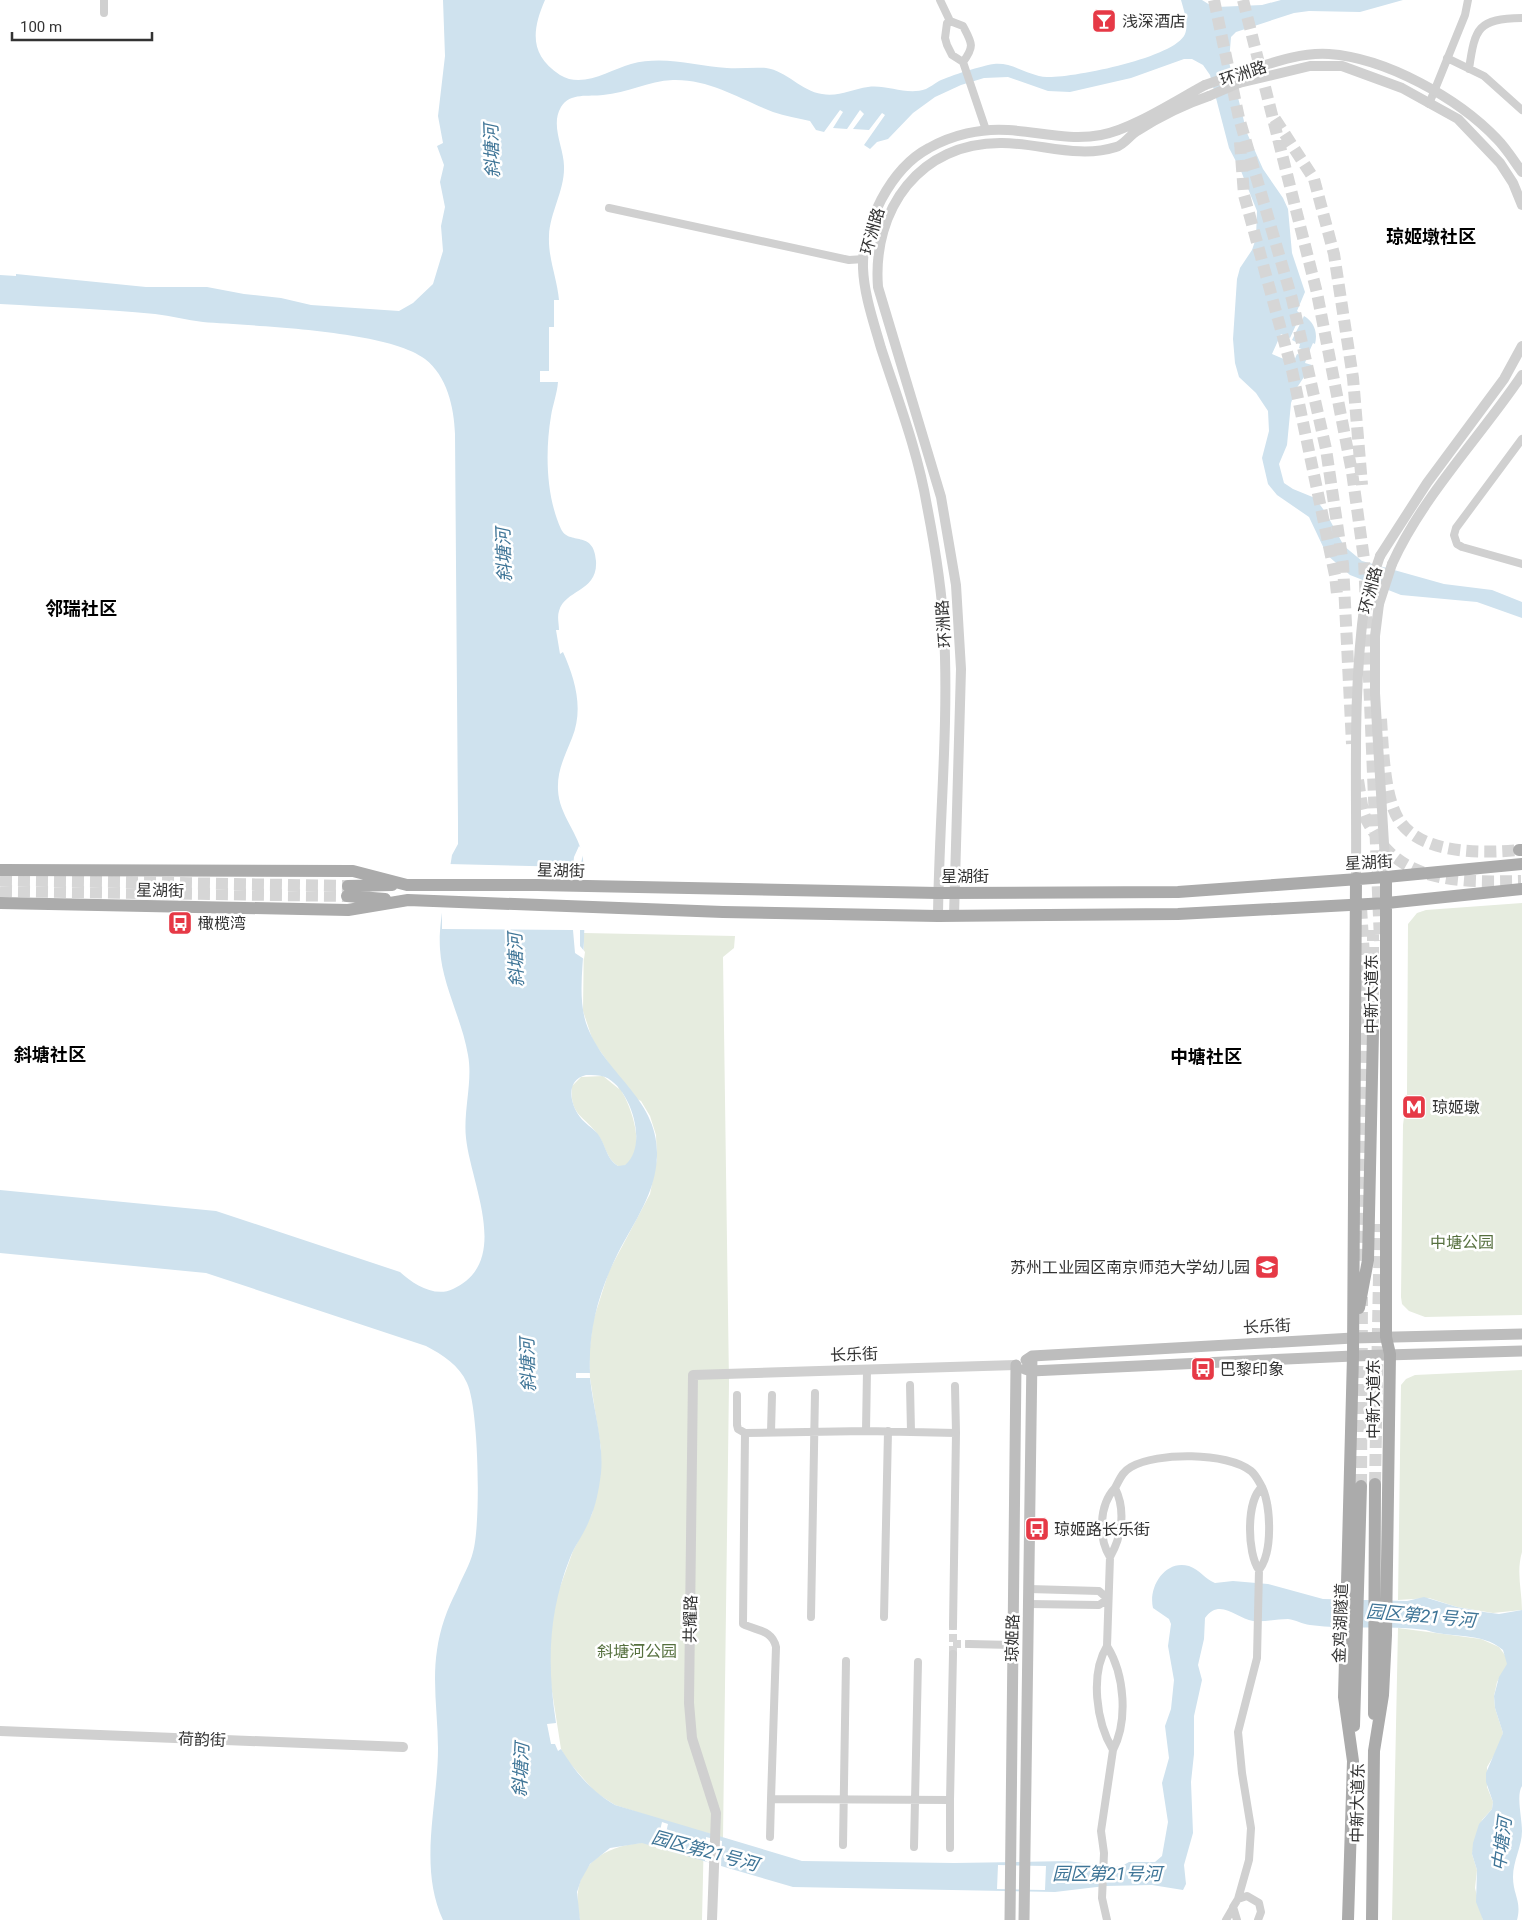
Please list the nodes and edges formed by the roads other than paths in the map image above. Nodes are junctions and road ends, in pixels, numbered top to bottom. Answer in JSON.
{"nodes":[{"id":1,"x":104,"y":0,"type":"edge"},
{"id":2,"x":940,"y":0,"type":"edge"},
{"id":3,"x":1468,"y":0,"type":"edge"},
{"id":4,"x":104,"y":13,"type":"dead end"},
{"id":5,"x":1522,"y":18,"type":"edge"},
{"id":6,"x":950,"y":22,"type":"junction"},
{"id":7,"x":1447,"y":58,"type":"junction"},
{"id":8,"x":964,"y":64,"type":"junction"},
{"id":9,"x":1470,"y":69,"type":"junction"},
{"id":10,"x":1238,"y":79,"type":"junction"},
{"id":11,"x":1434,"y":91,"type":"junction"},
{"id":12,"x":1429,"y":104,"type":"junction"},
{"id":13,"x":1522,"y":110,"type":"edge"},
{"id":14,"x":1134,"y":127,"type":"junction"},
{"id":15,"x":986,"y":130,"type":"junction"},
{"id":16,"x":1522,"y":172,"type":"edge"},
{"id":17,"x":1522,"y":205,"type":"edge"},
{"id":18,"x":609,"y":208,"type":"dead end"},
{"id":19,"x":864,"y":259,"type":"junction"},
{"id":20,"x":1522,"y":346,"type":"edge"},
{"id":21,"x":1522,"y":375,"type":"edge"},
{"id":22,"x":1522,"y":439,"type":"edge"},
{"id":23,"x":1522,"y":564,"type":"edge"},
{"id":24,"x":1522,"y":864,"type":"edge"},
{"id":25,"x":0,"y":870,"type":"edge"},
{"id":26,"x":1356,"y":878,"type":"junction"},
{"id":27,"x":1386,"y":878,"type":"junction"},
{"id":28,"x":1522,"y":884,"type":"edge"},
{"id":29,"x":407,"y":885,"type":"junction"},
{"id":30,"x":938,"y":893,"type":"junction"},
{"id":31,"x":955,"y":893,"type":"junction"},
{"id":32,"x":408,"y":900,"type":"junction"},
{"id":33,"x":0,"y":903,"type":"edge"},
{"id":34,"x":1387,"y":903,"type":"junction"},
{"id":35,"x":1356,"y":905,"type":"junction"},
{"id":36,"x":938,"y":916,"type":"junction"},
{"id":37,"x":954,"y":916,"type":"junction"},
{"id":38,"x":1373,"y":1031,"type":"tunnel mouth"},
{"id":39,"x":1522,"y":1334,"type":"edge"},
{"id":40,"x":1386,"y":1337,"type":"junction"},
{"id":41,"x":1353,"y":1338,"type":"junction"},
{"id":42,"x":1522,"y":1351,"type":"edge"},
{"id":43,"x":1390,"y":1354,"type":"junction"},
{"id":44,"x":1032,"y":1356,"type":"junction"},
{"id":45,"x":1353,"y":1356,"type":"junction"},
{"id":46,"x":1016,"y":1366,"type":"junction"},
{"id":47,"x":867,"y":1370,"type":"junction"},
{"id":48,"x":1032,"y":1371,"type":"junction"},
{"id":49,"x":693,"y":1375,"type":"joint"},
{"id":50,"x":910,"y":1385,"type":"dead end"},
{"id":51,"x":955,"y":1386,"type":"dead end"},
{"id":52,"x":815,"y":1393,"type":"dead end"},
{"id":53,"x":772,"y":1394,"type":"dead end"},
{"id":54,"x":737,"y":1395,"type":"dead end"},
{"id":55,"x":866,"y":1431,"type":"junction"},
{"id":56,"x":888,"y":1431,"type":"junction"},
{"id":57,"x":771,"y":1432,"type":"junction"},
{"id":58,"x":814,"y":1432,"type":"junction"},
{"id":59,"x":911,"y":1432,"type":"junction"},
{"id":60,"x":956,"y":1433,"type":"junction"},
{"id":61,"x":744,"y":1434,"type":"junction"},
{"id":62,"x":1375,"y":1484,"type":"tunnel mouth"},
{"id":63,"x":1361,"y":1486,"type":"tunnel mouth"},
{"id":64,"x":1262,"y":1487,"type":"junction"},
{"id":65,"x":1116,"y":1488,"type":"junction"},
{"id":66,"x":1110,"y":1557,"type":"junction"},
{"id":67,"x":1259,"y":1574,"type":"junction"},
{"id":68,"x":1029,"y":1589,"type":"junction"},
{"id":69,"x":1108,"y":1600,"type":"junction"},
{"id":70,"x":1029,"y":1604,"type":"junction"},
{"id":71,"x":811,"y":1617,"type":"dead end"},
{"id":72,"x":884,"y":1617,"type":"dead end"},
{"id":73,"x":953,"y":1626,"type":"tunnel mouth"},
{"id":74,"x":969,"y":1644,"type":"tunnel mouth"},
{"id":75,"x":1013,"y":1645,"type":"junction"},
{"id":76,"x":1107,"y":1646,"type":"junction"},
{"id":77,"x":953,"y":1654,"type":"tunnel mouth"},
{"id":78,"x":846,"y":1661,"type":"dead end"},
{"id":79,"x":918,"y":1662,"type":"dead end"},
{"id":80,"x":0,"y":1731,"type":"edge"},
{"id":81,"x":403,"y":1747,"type":"dead end"},
{"id":82,"x":1112,"y":1750,"type":"junction"},
{"id":83,"x":1374,"y":1752,"type":"junction"},
{"id":84,"x":1352,"y":1761,"type":"junction"},
{"id":85,"x":771,"y":1799,"type":"junction"},
{"id":86,"x":844,"y":1799,"type":"junction"},
{"id":87,"x":915,"y":1800,"type":"junction"},
{"id":88,"x":950,"y":1800,"type":"junction"},
{"id":89,"x":770,"y":1837,"type":"dead end"},
{"id":90,"x":843,"y":1845,"type":"dead end"},
{"id":91,"x":914,"y":1847,"type":"dead end"},
{"id":92,"x":950,"y":1848,"type":"dead end"},
{"id":93,"x":1238,"y":1899,"type":"junction"},
{"id":94,"x":1234,"y":1907,"type":"junction"},
{"id":95,"x":712,"y":1920,"type":"edge"},
{"id":96,"x":1010,"y":1920,"type":"edge"},
{"id":97,"x":1024,"y":1920,"type":"edge"},
{"id":98,"x":1107,"y":1920,"type":"edge"},
{"id":99,"x":1226,"y":1920,"type":"edge"},
{"id":100,"x":1237,"y":1920,"type":"edge"},
{"id":101,"x":1258,"y":1920,"type":"edge"},
{"id":102,"x":1348,"y":1920,"type":"edge"},
{"id":103,"x":1372,"y":1920,"type":"edge"}],
"edges":[{"from":1,"to":4,"type":"street"},
{"from":2,"to":6,"type":"street"},
{"from":3,"to":7,"type":"street"},
{"from":5,"to":9,"type":"street"},
{"from":6,"to":8,"type":"street"},
{"from":6,"to":8,"type":"street"},
{"from":7,"to":9,"type":"street"},
{"from":7,"to":11,"type":"street"},
{"from":8,"to":15,"type":"street"},
{"from":9,"to":13,"type":"street"},
{"from":10,"to":11,"type":"street","name":"环洲路"},
{"from":10,"to":12,"type":"street","name":"环洲路"},
{"from":10,"to":14,"type":"street","name":"环洲路","bridge":true},
{"from":10,"to":14,"type":"street","name":"环洲路","bridge":true},
{"from":11,"to":12,"type":"street"},
{"from":11,"to":16,"type":"street","name":"环洲路"},
{"from":12,"to":17,"type":"street","name":"环洲路"},
{"from":14,"to":15,"type":"street","name":"环洲路"},
{"from":14,"to":31,"type":"street","name":"环洲路"},
{"from":15,"to":19,"type":"street","name":"环洲路"},
{"from":18,"to":19,"type":"street"},
{"from":19,"to":30,"type":"street","name":"环洲路"},
{"from":20,"to":26,"type":"street","name":"环洲路","bridge":true},
{"from":21,"to":27,"type":"street","name":"环洲路","bridge":true},
{"from":22,"to":23,"type":"street"},
{"from":24,"to":27,"type":"main road","name":"星湖街"},
{"from":25,"to":29,"type":"main road","name":"星湖街"},
{"from":26,"to":27,"type":"main road","name":"星湖街"},
{"from":26,"to":31,"type":"main road","name":"星湖街"},
{"from":26,"to":35,"type":"main road","name":"中新大道东"},
{"from":27,"to":34,"type":"main road","name":"中新大道东"},
{"from":28,"to":34,"type":"main road","name":"星湖街"},
{"from":29,"to":30,"type":"main road","name":"星湖街"},
{"from":29,"to":32,"type":"main road","name":"星湖街"},
{"from":30,"to":31,"type":"main road","name":"星湖街"},
{"from":30,"to":36,"type":"street","name":"环洲路"},
{"from":31,"to":37,"type":"street","name":"环洲路"},
{"from":32,"to":33,"type":"main road","name":"星湖街"},
{"from":32,"to":36,"type":"main road","name":"星湖街"},
{"from":34,"to":35,"type":"main road","name":"星湖街"},
{"from":34,"to":40,"type":"main road","name":"中新大道东"},
{"from":35,"to":37,"type":"main road","name":"星湖街"},
{"from":35,"to":41,"type":"main road","name":"中新大道东"},
{"from":36,"to":37,"type":"main road","name":"星湖街"},
{"from":38,"to":41,"type":"main road"},
{"from":39,"to":40,"type":"main road","name":"长乐街"},
{"from":40,"to":41,"type":"main road","name":"长乐街"},
{"from":40,"to":43,"type":"main road","name":"中新大道东"},
{"from":41,"to":44,"type":"main road","name":"长乐街"},
{"from":41,"to":45,"type":"main road","name":"中新大道东"},
{"from":42,"to":43,"type":"main road","name":"长乐街"},
{"from":43,"to":45,"type":"main road","name":"长乐街"},
{"from":43,"to":83,"type":"main road","name":"中新大道东"},
{"from":44,"to":46,"type":"main road","name":"长乐街"},
{"from":44,"to":48,"type":"main road","name":"琼姬路"},
{"from":45,"to":48,"type":"main road","name":"长乐街"},
{"from":45,"to":84,"type":"main road","name":"中新大道东"},
{"from":46,"to":47,"type":"street","name":"长乐街"},
{"from":46,"to":48,"type":"main road","name":"长乐街"},
{"from":46,"to":75,"type":"main road","name":"琼姬路"},
{"from":47,"to":49,"type":"street","name":"长乐街"},
{"from":47,"to":55,"type":"street"},
{"from":48,"to":68,"type":"main road","name":"琼姬路"},
{"from":49,"to":95,"type":"street","name":"共耀路"},
{"from":50,"to":59,"type":"street"},
{"from":51,"to":60,"type":"street"},
{"from":52,"to":58,"type":"street"},
{"from":53,"to":57,"type":"street"},
{"from":54,"to":61,"type":"street"},
{"from":55,"to":56,"type":"street"},
{"from":55,"to":58,"type":"street"},
{"from":56,"to":59,"type":"street"},
{"from":56,"to":72,"type":"street"},
{"from":57,"to":58,"type":"street"},
{"from":57,"to":61,"type":"street"},
{"from":58,"to":71,"type":"street"},
{"from":59,"to":60,"type":"street"},
{"from":60,"to":73,"type":"street"},
{"from":61,"to":85,"type":"street"},
{"from":62,"to":83,"type":"main road","name":"金鸡湖隧道"},
{"from":63,"to":84,"type":"main road","name":"金鸡湖隧道"},
{"from":64,"to":65,"type":"street"},
{"from":64,"to":67,"type":"street"},
{"from":64,"to":67,"type":"street"},
{"from":65,"to":66,"type":"street"},
{"from":65,"to":66,"type":"street"},
{"from":66,"to":69,"type":"street"},
{"from":67,"to":93,"type":"street"},
{"from":68,"to":69,"type":"street"},
{"from":68,"to":70,"type":"main road","name":"琼姬路"},
{"from":69,"to":70,"type":"street"},
{"from":69,"to":76,"type":"street"},
{"from":70,"to":97,"type":"main road","name":"琼姬路"},
{"from":74,"to":75,"type":"street"},
{"from":75,"to":96,"type":"main road","name":"琼姬路"},
{"from":76,"to":82,"type":"street"},
{"from":76,"to":82,"type":"street"},
{"from":77,"to":88,"type":"street"},
{"from":78,"to":86,"type":"street"},
{"from":79,"to":87,"type":"street"},
{"from":80,"to":81,"type":"street","name":"荷韵街"},
{"from":82,"to":98,"type":"street"},
{"from":83,"to":103,"type":"main road","name":"中新大道东"},
{"from":84,"to":102,"type":"main road","name":"中新大道东"},
{"from":85,"to":86,"type":"street"},
{"from":85,"to":89,"type":"street"},
{"from":86,"to":87,"type":"street"},
{"from":86,"to":90,"type":"street"},
{"from":87,"to":88,"type":"street"},
{"from":87,"to":91,"type":"street"},
{"from":88,"to":92,"type":"street"},
{"from":93,"to":94,"type":"street"},
{"from":93,"to":101,"type":"street"},
{"from":94,"to":99,"type":"street"},
{"from":94,"to":100,"type":"street"}]}
